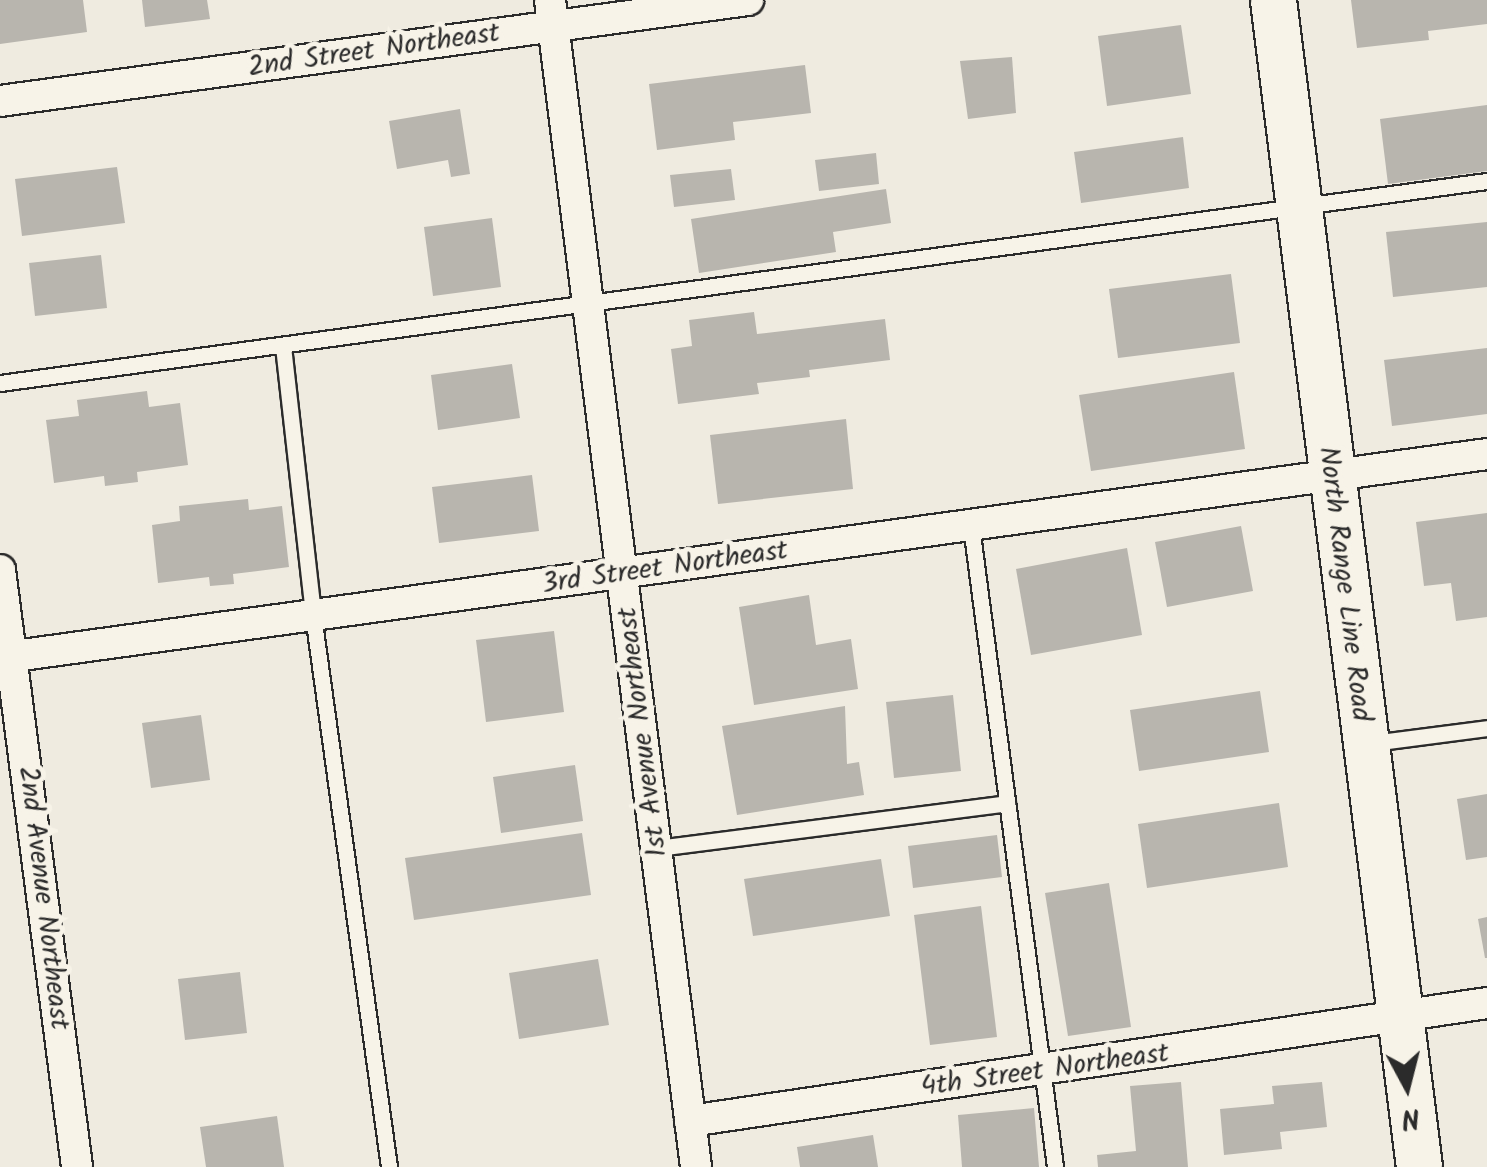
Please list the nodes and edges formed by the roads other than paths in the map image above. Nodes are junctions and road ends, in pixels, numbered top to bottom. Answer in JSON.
{"nodes":[{"id":1,"x":748,"y":0,"type":"edge"},
{"id":2,"x":1273,"y":0,"type":"edge"},
{"id":3,"x":551,"y":13,"type":"edge"},
{"id":4,"x":0,"y":101,"type":"edge"},
{"id":5,"x":1487,"y":181,"type":"edge"},
{"id":6,"x":1297,"y":208,"type":"junction"},
{"id":7,"x":590,"y":307,"type":"junction"},
{"id":8,"x":283,"y":346,"type":"junction"},
{"id":9,"x":0,"y":383,"type":"edge"},
{"id":10,"x":1487,"y":454,"type":"edge"},
{"id":11,"x":1330,"y":476,"type":"junction"},
{"id":12,"x":971,"y":526,"type":"junction"},
{"id":13,"x":0,"y":570,"type":"edge"},
{"id":14,"x":623,"y":574,"type":"junction"},
{"id":15,"x":312,"y":616,"type":"junction"},
{"id":16,"x":6,"y":657,"type":"edge"},
{"id":17,"x":1487,"y":728,"type":"edge"},
{"id":18,"x":1364,"y":744,"type":"junction"},
{"id":19,"x":1007,"y":803,"type":"junction"},
{"id":20,"x":657,"y":848,"type":"junction"},
{"id":21,"x":1487,"y":1004,"type":"edge"},
{"id":22,"x":1400,"y":1017,"type":"junction"},
{"id":23,"x":1042,"y":1071,"type":"junction"},
{"id":24,"x":690,"y":1121,"type":"junction"},
{"id":25,"x":77,"y":1167,"type":"edge"},
{"id":26,"x":389,"y":1167,"type":"edge"},
{"id":27,"x":696,"y":1167,"type":"edge"},
{"id":28,"x":1055,"y":1167,"type":"edge"},
{"id":29,"x":1418,"y":1167,"type":"edge"}],
"edges":[{"from":1,"to":3,"type":"street","name":"2nd Street Northeast"},
{"from":2,"to":6,"type":"main road","name":"North Range Line Road"},
{"from":3,"to":4,"type":"street","name":"2nd Street Northeast"},
{"from":3,"to":7,"type":"street","name":"1st Avenue Northeast"},
{"from":5,"to":6,"type":"lane"},
{"from":6,"to":7,"type":"lane"},
{"from":6,"to":11,"type":"main road","name":"North Range Line Road"},
{"from":7,"to":8,"type":"lane"},
{"from":7,"to":14,"type":"street","name":"1st Avenue Northeast"},
{"from":8,"to":9,"type":"lane"},
{"from":8,"to":15,"type":"lane"},
{"from":10,"to":11,"type":"street","name":"3rd Street Northeast"},
{"from":11,"to":12,"type":"street","name":"3rd Street Northeast"},
{"from":11,"to":18,"type":"main road","name":"North Range Line Road"},
{"from":12,"to":14,"type":"street","name":"3rd Street Northeast"},
{"from":12,"to":19,"type":"lane"},
{"from":13,"to":16,"type":"street","name":"2nd Avenue Northeast"},
{"from":14,"to":15,"type":"street","name":"3rd Street Northeast"},
{"from":14,"to":20,"type":"street","name":"1st Avenue Northeast"},
{"from":15,"to":16,"type":"street","name":"3rd Street Northeast"},
{"from":15,"to":26,"type":"lane"},
{"from":16,"to":25,"type":"street","name":"2nd Avenue Northeast"},
{"from":17,"to":18,"type":"lane"},
{"from":18,"to":22,"type":"main road","name":"North Range Line Road"},
{"from":19,"to":20,"type":"lane"},
{"from":19,"to":23,"type":"lane"},
{"from":20,"to":24,"type":"street","name":"1st Avenue Northeast"},
{"from":21,"to":22,"type":"street","name":"4th Street Northeast"},
{"from":22,"to":23,"type":"street","name":"4th Street Northeast"},
{"from":22,"to":29,"type":"main road","name":"North Range Line Road"},
{"from":23,"to":24,"type":"street","name":"4th Street Northeast"},
{"from":23,"to":28,"type":"lane"},
{"from":24,"to":27,"type":"street","name":"1st Avenue Northeast"}]}
